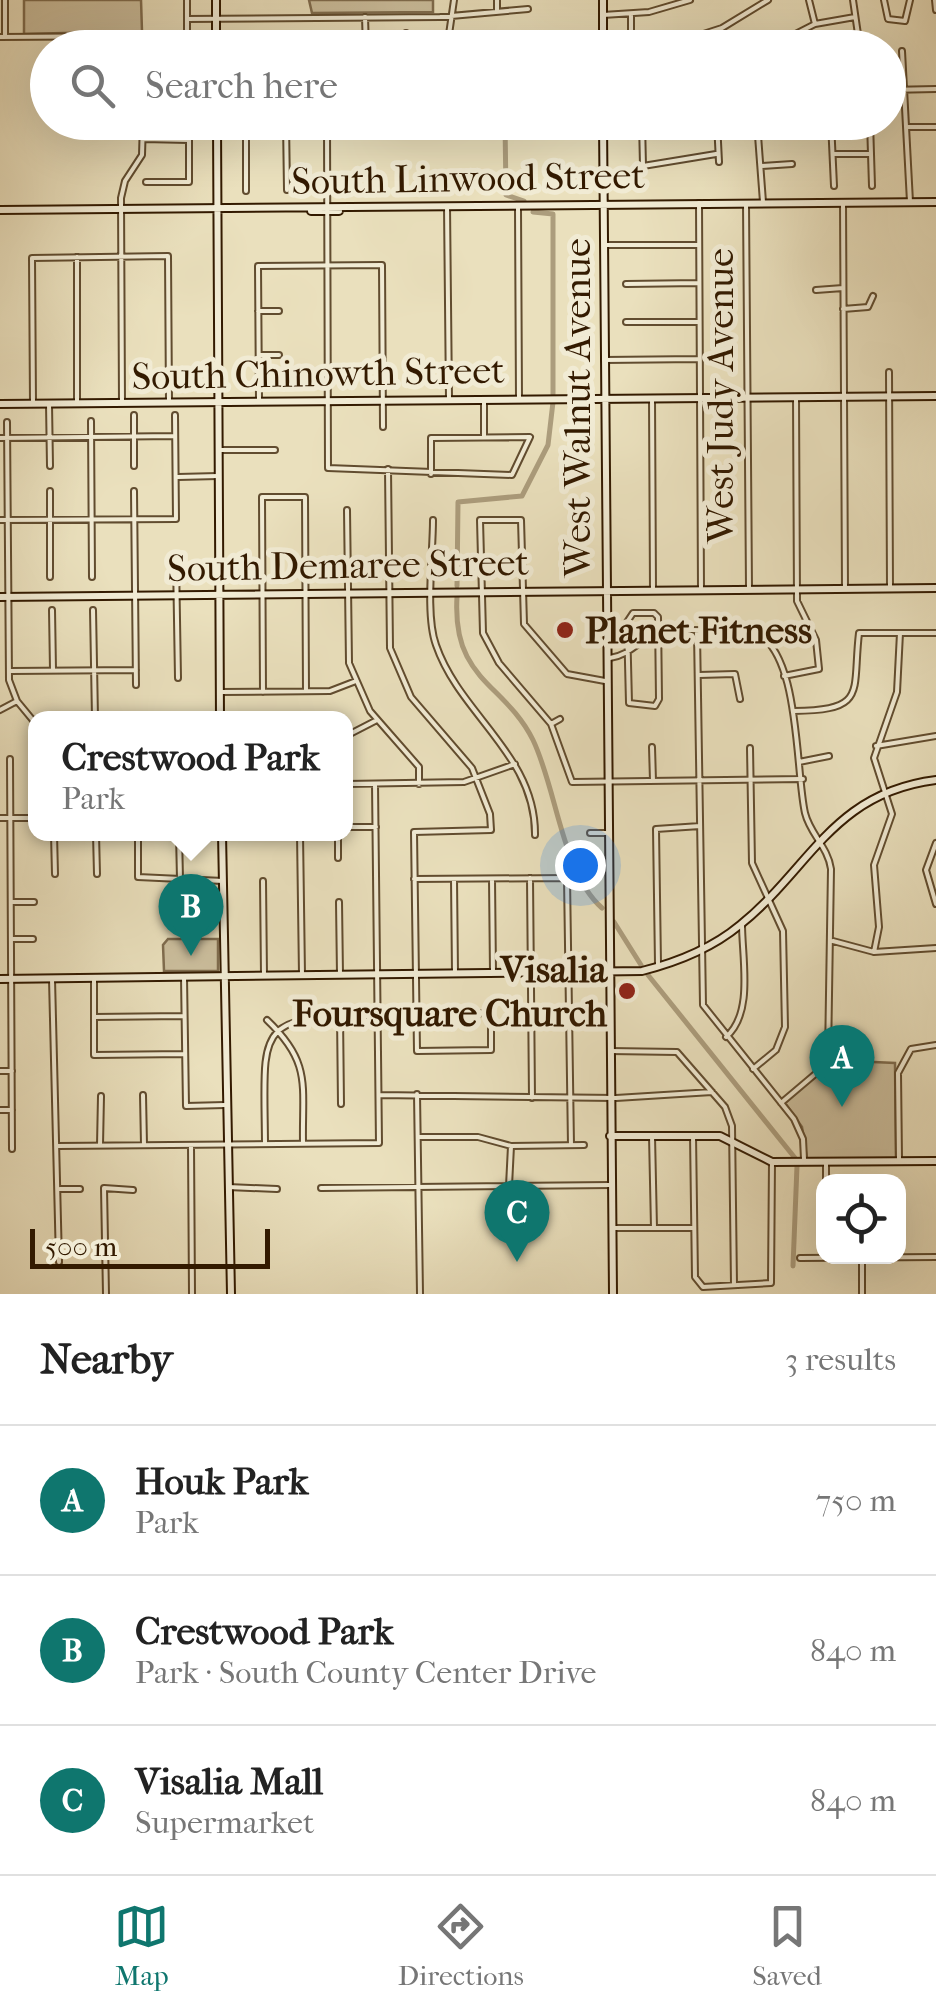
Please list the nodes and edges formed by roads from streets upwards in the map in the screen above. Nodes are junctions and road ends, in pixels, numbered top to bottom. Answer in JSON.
{"nodes":[{"id":1,"x":186,"y":0,"type":"edge"},
{"id":2,"x":216,"y":0,"type":"edge"},
{"id":3,"x":454,"y":0,"type":"edge"},
{"id":4,"x":497,"y":0,"type":"edge"},
{"id":5,"x":603,"y":0,"type":"edge"},
{"id":6,"x":690,"y":0,"type":"edge"},
{"id":7,"x":768,"y":0,"type":"edge"},
{"id":8,"x":810,"y":0,"type":"edge"},
{"id":9,"x":854,"y":0,"type":"edge"},
{"id":10,"x":884,"y":0,"type":"edge"},
{"id":11,"x":910,"y":0,"type":"edge"},
{"id":12,"x":935,"y":0,"type":"edge"},
{"id":13,"x":4,"y":2,"type":"edge"},
{"id":14,"x":528,"y":8,"type":"dead end"},
{"id":15,"x":497,"y":10,"type":"junction"},
{"id":16,"x":936,"y":10,"type":"edge"},
{"id":17,"x":631,"y":14,"type":"junction"},
{"id":18,"x":603,"y":15,"type":"junction"},
{"id":19,"x":452,"y":16,"type":"junction"},
{"id":20,"x":856,"y":16,"type":"junction"},
{"id":21,"x":216,"y":18,"type":"junction"},
{"id":22,"x":366,"y":18,"type":"junction"},
{"id":23,"x":187,"y":19,"type":"junction"},
{"id":24,"x":816,"y":24,"type":"junction"},
{"id":25,"x":187,"y":30,"type":"edge"},
{"id":26,"x":216,"y":30,"type":"edge"},
{"id":27,"x":366,"y":30,"type":"edge"},
{"id":28,"x":450,"y":30,"type":"edge"},
{"id":29,"x":603,"y":30,"type":"edge"},
{"id":30,"x":631,"y":30,"type":"edge"},
{"id":31,"x":714,"y":30,"type":"edge"},
{"id":32,"x":802,"y":30,"type":"edge"},
{"id":33,"x":858,"y":30,"type":"edge"},
{"id":34,"x":3,"y":37,"type":"edge"},
{"id":35,"x":30,"y":37,"type":"edge"},
{"id":36,"x":906,"y":89,"type":"edge"},
{"id":37,"x":936,"y":90,"type":"edge"},
{"id":38,"x":906,"y":108,"type":"edge"},
{"id":39,"x":908,"y":127,"type":"junction"},
{"id":40,"x":936,"y":127,"type":"edge"},
{"id":41,"x":143,"y":140,"type":"edge"},
{"id":42,"x":189,"y":140,"type":"edge"},
{"id":43,"x":216,"y":140,"type":"edge"},
{"id":44,"x":246,"y":140,"type":"edge"},
{"id":45,"x":286,"y":140,"type":"edge"},
{"id":46,"x":327,"y":140,"type":"edge"},
{"id":47,"x":603,"y":140,"type":"edge"},
{"id":48,"x":642,"y":140,"type":"edge"},
{"id":49,"x":720,"y":140,"type":"edge"},
{"id":50,"x":759,"y":140,"type":"edge"},
{"id":51,"x":832,"y":140,"type":"edge"},
{"id":52,"x":871,"y":140,"type":"edge"},
{"id":53,"x":716,"y":154,"type":"junction"},
{"id":54,"x":833,"y":154,"type":"junction"},
{"id":55,"x":872,"y":154,"type":"junction"},
{"id":56,"x":718,"y":162,"type":"dead end"},
{"id":57,"x":792,"y":164,"type":"dead end"},
{"id":58,"x":762,"y":166,"type":"junction"},
{"id":59,"x":146,"y":182,"type":"dead end"},
{"id":60,"x":834,"y":186,"type":"dead end"},
{"id":61,"x":872,"y":186,"type":"dead end"},
{"id":62,"x":287,"y":190,"type":"dead end"},
{"id":63,"x":246,"y":191,"type":"dead end"},
{"id":64,"x":910,"y":202,"type":"junction"},
{"id":65,"x":936,"y":203,"type":"edge"},
{"id":66,"x":843,"y":204,"type":"junction"},
{"id":67,"x":700,"y":205,"type":"junction"},
{"id":68,"x":746,"y":205,"type":"junction"},
{"id":69,"x":763,"y":205,"type":"junction"},
{"id":70,"x":604,"y":206,"type":"junction"},
{"id":71,"x":447,"y":207,"type":"junction"},
{"id":72,"x":518,"y":207,"type":"junction"},
{"id":73,"x":64,"y":209,"type":"junction"},
{"id":74,"x":327,"y":209,"type":"junction"},
{"id":75,"x":217,"y":210,"type":"junction"},
{"id":76,"x":121,"y":211,"type":"junction"},
{"id":77,"x":0,"y":212,"type":"edge"},
{"id":78,"x":30,"y":214,"type":"junction"},
{"id":79,"x":604,"y":245,"type":"junction"},
{"id":80,"x":699,"y":245,"type":"junction"},
{"id":81,"x":121,"y":256,"type":"junction"},
{"id":82,"x":77,"y":257,"type":"junction"},
{"id":83,"x":328,"y":264,"type":"junction"},
{"id":84,"x":699,"y":283,"type":"junction"},
{"id":85,"x":626,"y":284,"type":"dead end"},
{"id":86,"x":844,"y":288,"type":"junction"},
{"id":87,"x":816,"y":290,"type":"dead end"},
{"id":88,"x":874,"y":296,"type":"dead end"},
{"id":89,"x":843,"y":309,"type":"junction"},
{"id":90,"x":279,"y":310,"type":"dead end"},
{"id":91,"x":258,"y":311,"type":"junction"},
{"id":92,"x":626,"y":322,"type":"dead end"},
{"id":93,"x":699,"y":322,"type":"junction"},
{"id":94,"x":258,"y":355,"type":"junction"},
{"id":95,"x":279,"y":355,"type":"dead end"},
{"id":96,"x":700,"y":359,"type":"junction"},
{"id":97,"x":604,"y":360,"type":"junction"},
{"id":98,"x":889,"y":372,"type":"dead end"},
{"id":99,"x":844,"y":396,"type":"junction"},
{"id":100,"x":889,"y":396,"type":"junction"},
{"id":101,"x":936,"y":396,"type":"edge"},
{"id":102,"x":747,"y":397,"type":"junction"},
{"id":103,"x":796,"y":397,"type":"junction"},
{"id":104,"x":604,"y":398,"type":"junction"},
{"id":105,"x":652,"y":398,"type":"junction"},
{"id":106,"x":700,"y":398,"type":"junction"},
{"id":107,"x":484,"y":399,"type":"junction"},
{"id":108,"x":519,"y":399,"type":"junction"},
{"id":109,"x":383,"y":400,"type":"junction"},
{"id":110,"x":449,"y":400,"type":"junction"},
{"id":111,"x":259,"y":401,"type":"junction"},
{"id":112,"x":328,"y":401,"type":"junction"},
{"id":113,"x":169,"y":402,"type":"junction"},
{"id":114,"x":218,"y":402,"type":"junction"},
{"id":115,"x":122,"y":403,"type":"junction"},
{"id":116,"x":0,"y":404,"type":"edge"},
{"id":117,"x":33,"y":404,"type":"junction"},
{"id":118,"x":49,"y":404,"type":"junction"},
{"id":119,"x":78,"y":404,"type":"junction"},
{"id":120,"x":134,"y":415,"type":"dead end"},
{"id":121,"x":175,"y":415,"type":"dead end"},
{"id":122,"x":91,"y":421,"type":"dead end"},
{"id":123,"x":6,"y":422,"type":"dead end"},
{"id":124,"x":382,"y":427,"type":"dead end"},
{"id":125,"x":134,"y":436,"type":"junction"},
{"id":126,"x":175,"y":436,"type":"junction"},
{"id":127,"x":91,"y":437,"type":"junction"},
{"id":128,"x":484,"y":437,"type":"junction"},
{"id":129,"x":3,"y":438,"type":"edge"},
{"id":130,"x":49,"y":438,"type":"junction"},
{"id":131,"x":218,"y":450,"type":"junction"},
{"id":132,"x":275,"y":450,"type":"dead end"},
{"id":133,"x":50,"y":466,"type":"dead end"},
{"id":134,"x":134,"y":466,"type":"dead end"},
{"id":135,"x":388,"y":469,"type":"junction"},
{"id":136,"x":431,"y":474,"type":"junction"},
{"id":137,"x":218,"y":476,"type":"junction"},
{"id":138,"x":176,"y":477,"type":"junction"},
{"id":139,"x":50,"y":491,"type":"dead end"},
{"id":140,"x":134,"y":491,"type":"dead end"},
{"id":141,"x":347,"y":510,"type":"dead end"},
{"id":142,"x":134,"y":519,"type":"junction"},
{"id":143,"x":0,"y":520,"type":"edge"},
{"id":144,"x":8,"y":520,"type":"junction"},
{"id":145,"x":50,"y":520,"type":"junction"},
{"id":146,"x":92,"y":520,"type":"junction"},
{"id":147,"x":433,"y":520,"type":"dead end"},
{"id":148,"x":176,"y":560,"type":"dead end"},
{"id":149,"x":50,"y":577,"type":"dead end"},
{"id":150,"x":92,"y":577,"type":"dead end"},
{"id":151,"x":936,"y":588,"type":"edge"},
{"id":152,"x":845,"y":589,"type":"junction"},
{"id":153,"x":890,"y":589,"type":"junction"},
{"id":154,"x":605,"y":590,"type":"junction"},
{"id":155,"x":653,"y":590,"type":"junction"},
{"id":156,"x":701,"y":590,"type":"junction"},
{"id":157,"x":749,"y":590,"type":"junction"},
{"id":158,"x":797,"y":590,"type":"junction"},
{"id":159,"x":481,"y":591,"type":"junction"},
{"id":160,"x":521,"y":591,"type":"junction"},
{"id":161,"x":388,"y":592,"type":"junction"},
{"id":162,"x":433,"y":592,"type":"junction"},
{"id":163,"x":305,"y":593,"type":"junction"},
{"id":164,"x":347,"y":593,"type":"junction"},
{"id":165,"x":177,"y":594,"type":"junction"},
{"id":166,"x":219,"y":594,"type":"junction"},
{"id":167,"x":262,"y":594,"type":"junction"},
{"id":168,"x":135,"y":595,"type":"junction"},
{"id":169,"x":4,"y":597,"type":"edge"},
{"id":170,"x":52,"y":610,"type":"dead end"},
{"id":171,"x":93,"y":610,"type":"dead end"},
{"id":172,"x":658,"y":633,"type":"junction"},
{"id":173,"x":697,"y":633,"type":"junction"},
{"id":174,"x":900,"y":633,"type":"junction"},
{"id":175,"x":936,"y":633,"type":"edge"},
{"id":176,"x":628,"y":654,"type":"junction"},
{"id":177,"x":605,"y":658,"type":"junction"},
{"id":178,"x":53,"y":670,"type":"junction"},
{"id":179,"x":94,"y":670,"type":"junction"},
{"id":180,"x":136,"y":670,"type":"junction"},
{"id":181,"x":8,"y":671,"type":"junction"},
{"id":182,"x":699,"y":675,"type":"junction"},
{"id":183,"x":784,"y":676,"type":"junction"},
{"id":184,"x":178,"y":678,"type":"dead end"},
{"id":185,"x":356,"y":681,"type":"junction"},
{"id":186,"x":606,"y":681,"type":"junction"},
{"id":187,"x":136,"y":686,"type":"dead end"},
{"id":188,"x":306,"y":691,"type":"junction"},
{"id":189,"x":220,"y":692,"type":"junction"},
{"id":190,"x":263,"y":692,"type":"junction"},
{"id":191,"x":740,"y":699,"type":"dead end"},
{"id":192,"x":17,"y":701,"type":"junction"},
{"id":193,"x":0,"y":710,"type":"edge"},
{"id":194,"x":95,"y":711,"type":"edge"},
{"id":195,"x":220,"y":711,"type":"edge"},
{"id":196,"x":793,"y":711,"type":"junction"},
{"id":197,"x":28,"y":714,"type":"edge"},
{"id":198,"x":560,"y":719,"type":"dead end"},
{"id":199,"x":377,"y":720,"type":"junction"},
{"id":200,"x":550,"y":724,"type":"junction"},
{"id":201,"x":353,"y":732,"type":"edge"},
{"id":202,"x":936,"y":736,"type":"edge"},
{"id":203,"x":876,"y":746,"type":"junction"},
{"id":204,"x":652,"y":747,"type":"dead end"},
{"id":205,"x":750,"y":748,"type":"dead end"},
{"id":206,"x":829,"y":756,"type":"dead end"},
{"id":207,"x":10,"y":758,"type":"dead end"},
{"id":208,"x":799,"y":762,"type":"junction"},
{"id":209,"x":515,"y":764,"type":"junction"},
{"id":210,"x":476,"y":779,"type":"junction"},
{"id":211,"x":802,"y":779,"type":"junction"},
{"id":212,"x":653,"y":780,"type":"junction"},
{"id":213,"x":699,"y":780,"type":"junction"},
{"id":214,"x":750,"y":780,"type":"junction"},
{"id":215,"x":936,"y":780,"type":"edge"},
{"id":216,"x":606,"y":781,"type":"junction"},
{"id":217,"x":353,"y":784,"type":"edge"},
{"id":218,"x":375,"y":784,"type":"junction"},
{"id":219,"x":419,"y":784,"type":"junction"},
{"id":220,"x":886,"y":794,"type":"junction"},
{"id":221,"x":0,"y":818,"type":"edge"},
{"id":222,"x":11,"y":818,"type":"junction"},
{"id":223,"x":28,"y":818,"type":"edge"},
{"id":224,"x":700,"y":826,"type":"junction"},
{"id":225,"x":376,"y":827,"type":"junction"},
{"id":226,"x":353,"y":828,"type":"edge"},
{"id":227,"x":590,"y":833,"type":"dead end"},
{"id":228,"x":607,"y":834,"type":"junction"},
{"id":229,"x":535,"y":835,"type":"dead end"},
{"id":230,"x":820,"y":838,"type":"junction"},
{"id":231,"x":54,"y":841,"type":"edge"},
{"id":232,"x":96,"y":841,"type":"edge"},
{"id":233,"x":138,"y":841,"type":"edge"},
{"id":234,"x":179,"y":841,"type":"edge"},
{"id":235,"x":222,"y":841,"type":"edge"},
{"id":236,"x":300,"y":841,"type":"edge"},
{"id":237,"x":338,"y":841,"type":"edge"},
{"id":238,"x":936,"y":844,"type":"edge"},
{"id":239,"x":338,"y":858,"type":"dead end"},
{"id":240,"x":55,"y":874,"type":"dead end"},
{"id":241,"x":97,"y":874,"type":"dead end"},
{"id":242,"x":530,"y":878,"type":"junction"},
{"id":243,"x":414,"y":879,"type":"junction"},
{"id":244,"x":454,"y":879,"type":"junction"},
{"id":245,"x":492,"y":879,"type":"junction"},
{"id":246,"x":180,"y":881,"type":"junction"},
{"id":247,"x":222,"y":882,"type":"junction"},
{"id":248,"x":263,"y":882,"type":"dead end"},
{"id":249,"x":767,"y":898,"type":"junction"},
{"id":250,"x":12,"y":902,"type":"junction"},
{"id":251,"x":34,"y":902,"type":"dead end"},
{"id":252,"x":339,"y":902,"type":"dead end"},
{"id":253,"x":936,"y":904,"type":"edge"},
{"id":254,"x":742,"y":924,"type":"junction"},
{"id":255,"x":12,"y":939,"type":"junction"},
{"id":256,"x":33,"y":939,"type":"dead end"},
{"id":257,"x":832,"y":941,"type":"junction"},
{"id":258,"x":936,"y":948,"type":"edge"},
{"id":259,"x":701,"y":951,"type":"junction"},
{"id":260,"x":874,"y":952,"type":"junction"},
{"id":261,"x":658,"y":967,"type":"junction"},
{"id":262,"x":531,"y":973,"type":"junction"},
{"id":263,"x":568,"y":973,"type":"junction"},
{"id":264,"x":609,"y":973,"type":"junction"},
{"id":265,"x":378,"y":974,"type":"junction"},
{"id":266,"x":416,"y":974,"type":"junction"},
{"id":267,"x":455,"y":974,"type":"junction"},
{"id":268,"x":493,"y":974,"type":"junction"},
{"id":269,"x":302,"y":975,"type":"junction"},
{"id":270,"x":340,"y":975,"type":"junction"},
{"id":271,"x":224,"y":976,"type":"junction"},
{"id":272,"x":264,"y":976,"type":"junction"},
{"id":273,"x":184,"y":977,"type":"junction"},
{"id":274,"x":94,"y":978,"type":"junction"},
{"id":275,"x":0,"y":979,"type":"edge"},
{"id":276,"x":11,"y":979,"type":"junction"},
{"id":277,"x":52,"y":979,"type":"junction"},
{"id":278,"x":416,"y":1014,"type":"junction"},
{"id":279,"x":340,"y":1015,"type":"junction"},
{"id":280,"x":378,"y":1015,"type":"junction"},
{"id":281,"x":184,"y":1016,"type":"junction"},
{"id":282,"x":94,"y":1017,"type":"junction"},
{"id":283,"x":268,"y":1020,"type":"dead end"},
{"id":284,"x":278,"y":1030,"type":"junction"},
{"id":285,"x":726,"y":1037,"type":"junction"},
{"id":286,"x":936,"y":1045,"type":"edge"},
{"id":287,"x":610,"y":1051,"type":"junction"},
{"id":288,"x":184,"y":1054,"type":"junction"},
{"id":289,"x":753,"y":1068,"type":"junction"},
{"id":290,"x":0,"y":1071,"type":"edge"},
{"id":291,"x":12,"y":1071,"type":"junction"},
{"id":292,"x":712,"y":1092,"type":"junction"},
{"id":293,"x":417,"y":1094,"type":"junction"},
{"id":294,"x":143,"y":1095,"type":"dead end"},
{"id":295,"x":379,"y":1095,"type":"junction"},
{"id":296,"x":101,"y":1096,"type":"dead end"},
{"id":297,"x":570,"y":1097,"type":"junction"},
{"id":298,"x":532,"y":1098,"type":"junction"},
{"id":299,"x":610,"y":1098,"type":"junction"},
{"id":300,"x":781,"y":1103,"type":"junction"},
{"id":301,"x":341,"y":1104,"type":"dead end"},
{"id":302,"x":226,"y":1105,"type":"junction"},
{"id":303,"x":0,"y":1110,"type":"edge"},
{"id":304,"x":12,"y":1110,"type":"junction"},
{"id":305,"x":610,"y":1136,"type":"junction"},
{"id":306,"x":652,"y":1136,"type":"junction"},
{"id":307,"x":692,"y":1136,"type":"junction"},
{"id":308,"x":456,"y":1137,"type":"junction"},
{"id":309,"x":418,"y":1138,"type":"junction"},
{"id":310,"x":532,"y":1138,"type":"dead end"},
{"id":311,"x":732,"y":1140,"type":"junction"},
{"id":312,"x":303,"y":1143,"type":"junction"},
{"id":313,"x":226,"y":1144,"type":"junction"},
{"id":314,"x":265,"y":1144,"type":"junction"},
{"id":315,"x":144,"y":1145,"type":"junction"},
{"id":316,"x":191,"y":1145,"type":"junction"},
{"id":317,"x":571,"y":1145,"type":"junction"},
{"id":318,"x":584,"y":1145,"type":"dead end"},
{"id":319,"x":58,"y":1146,"type":"junction"},
{"id":320,"x":100,"y":1146,"type":"junction"},
{"id":321,"x":456,"y":1146,"type":"dead end"},
{"id":322,"x":511,"y":1146,"type":"junction"},
{"id":323,"x":532,"y":1146,"type":"junction"},
{"id":324,"x":12,"y":1148,"type":"dead end"},
{"id":325,"x":899,"y":1161,"type":"junction"},
{"id":326,"x":936,"y":1161,"type":"edge"},
{"id":327,"x":772,"y":1162,"type":"junction"},
{"id":328,"x":804,"y":1162,"type":"junction"},
{"id":329,"x":826,"y":1162,"type":"junction"},
{"id":330,"x":826,"y":1174,"type":"edge"},
{"id":331,"x":611,"y":1185,"type":"junction"},
{"id":332,"x":508,"y":1186,"type":"junction"},
{"id":333,"x":228,"y":1187,"type":"junction"},
{"id":334,"x":418,"y":1187,"type":"junction"},
{"id":335,"x":322,"y":1188,"type":"dead end"},
{"id":336,"x":58,"y":1189,"type":"junction"},
{"id":337,"x":80,"y":1189,"type":"dead end"},
{"id":338,"x":277,"y":1189,"type":"dead end"},
{"id":339,"x":134,"y":1190,"type":"dead end"},
{"id":340,"x":612,"y":1228,"type":"junction"},
{"id":341,"x":654,"y":1228,"type":"junction"},
{"id":342,"x":694,"y":1228,"type":"junction"},
{"id":343,"x":906,"y":1257,"type":"edge"},
{"id":344,"x":936,"y":1257,"type":"edge"},
{"id":345,"x":800,"y":1258,"type":"dead end"},
{"id":346,"x":816,"y":1258,"type":"edge"},
{"id":347,"x":59,"y":1262,"type":"dead end"},
{"id":348,"x":862,"y":1264,"type":"edge"},
{"id":349,"x":734,"y":1286,"type":"junction"},
{"id":350,"x":106,"y":1294,"type":"edge"},
{"id":351,"x":192,"y":1294,"type":"edge"},
{"id":352,"x":230,"y":1294,"type":"edge"},
{"id":353,"x":420,"y":1294,"type":"edge"},
{"id":354,"x":613,"y":1294,"type":"edge"},
{"id":355,"x":862,"y":1294,"type":"edge"}],
"edges":[{"from":1,"to":23,"type":"street"},
{"from":2,"to":21,"type":"street"},
{"from":3,"to":19,"type":"street"},
{"from":4,"to":15,"type":"street"},
{"from":5,"to":18,"type":"street"},
{"from":6,"to":17,"type":"street"},
{"from":7,"to":31,"type":"street"},
{"from":8,"to":24,"type":"street"},
{"from":9,"to":20,"type":"street"},
{"from":10,"to":11,"type":"street"},
{"from":12,"to":16,"type":"street"},
{"from":13,"to":34,"type":"street"},
{"from":14,"to":15,"type":"street"},
{"from":15,"to":19,"type":"street"},
{"from":17,"to":18,"type":"street"},
{"from":17,"to":30,"type":"street"},
{"from":18,"to":29,"type":"street"},
{"from":19,"to":22,"type":"street"},
{"from":19,"to":28,"type":"street"},
{"from":20,"to":24,"type":"street"},
{"from":20,"to":33,"type":"street"},
{"from":21,"to":22,"type":"street"},
{"from":21,"to":23,"type":"street"},
{"from":21,"to":26,"type":"street"},
{"from":22,"to":27,"type":"street"},
{"from":23,"to":25,"type":"street"},
{"from":24,"to":32,"type":"street"},
{"from":34,"to":35,"type":"street"},
{"from":36,"to":37,"type":"street"},
{"from":38,"to":39,"type":"street"},
{"from":39,"to":40,"type":"street"},
{"from":39,"to":64,"type":"street"},
{"from":41,"to":76,"type":"street"},
{"from":42,"to":59,"type":"street"},
{"from":43,"to":75,"type":"street"},
{"from":44,"to":63,"type":"street"},
{"from":45,"to":62,"type":"street"},
{"from":46,"to":74,"type":"street"},
{"from":47,"to":70,"type":"street","name":"West Walnut Avenue"},
{"from":48,"to":53,"type":"street"},
{"from":49,"to":53,"type":"street"},
{"from":50,"to":58,"type":"street"},
{"from":51,"to":54,"type":"street"},
{"from":52,"to":55,"type":"street"},
{"from":53,"to":56,"type":"street"},
{"from":54,"to":55,"type":"street"},
{"from":54,"to":60,"type":"street"},
{"from":55,"to":61,"type":"street"},
{"from":57,"to":58,"type":"street"},
{"from":58,"to":69,"type":"street"},
{"from":64,"to":65,"type":"street","name":"South Linwood Street"},
{"from":64,"to":66,"type":"street","name":"South Linwood Street"},
{"from":65,"to":66,"type":"street","name":"South Linwood Street"},
{"from":66,"to":69,"type":"street","name":"South Linwood Street"},
{"from":66,"to":86,"type":"street"},
{"from":67,"to":68,"type":"street","name":"South Linwood Street"},
{"from":67,"to":70,"type":"street","name":"South Linwood Street"},
{"from":67,"to":80,"type":"street"},
{"from":68,"to":69,"type":"street","name":"South Linwood Street"},
{"from":68,"to":102,"type":"street","name":"West Judy Avenue"},
{"from":70,"to":72,"type":"street","name":"South Linwood Street"},
{"from":70,"to":79,"type":"street","name":"West Walnut Avenue"},
{"from":71,"to":72,"type":"street","name":"South Linwood Street"},
{"from":71,"to":74,"type":"street","name":"South Linwood Street"},
{"from":71,"to":110,"type":"street"},
{"from":72,"to":108,"type":"street"},
{"from":73,"to":76,"type":"street","name":"South Linwood Street"},
{"from":73,"to":77,"type":"street","name":"South Linwood Street"},
{"from":73,"to":78,"type":"street"},
{"from":74,"to":75,"type":"street","name":"South Linwood Street"},
{"from":74,"to":83,"type":"street"},
{"from":75,"to":76,"type":"street","name":"South Linwood Street"},
{"from":75,"to":114,"type":"street"},
{"from":76,"to":78,"type":"street","name":"South Linwood Street"},
{"from":76,"to":81,"type":"street"},
{"from":77,"to":78,"type":"street","name":"South Linwood Street"},
{"from":79,"to":80,"type":"street"},
{"from":79,"to":97,"type":"street","name":"West Walnut Avenue"},
{"from":80,"to":84,"type":"street"},
{"from":81,"to":82,"type":"street"},
{"from":81,"to":113,"type":"street"},
{"from":81,"to":115,"type":"street"},
{"from":82,"to":117,"type":"street"},
{"from":82,"to":119,"type":"street"},
{"from":83,"to":91,"type":"street"},
{"from":83,"to":109,"type":"street"},
{"from":83,"to":112,"type":"street"},
{"from":84,"to":85,"type":"street"},
{"from":84,"to":93,"type":"street"},
{"from":86,"to":87,"type":"street"},
{"from":86,"to":89,"type":"street"},
{"from":88,"to":89,"type":"street"},
{"from":89,"to":99,"type":"street"},
{"from":90,"to":91,"type":"street"},
{"from":91,"to":94,"type":"street"},
{"from":92,"to":93,"type":"street"},
{"from":93,"to":96,"type":"street"},
{"from":94,"to":95,"type":"street"},
{"from":94,"to":111,"type":"street"},
{"from":96,"to":97,"type":"street"},
{"from":96,"to":106,"type":"street"},
{"from":97,"to":104,"type":"street","name":"West Walnut Avenue"},
{"from":98,"to":100,"type":"street"},
{"from":99,"to":100,"type":"street","name":"South Chinowth Street"},
{"from":99,"to":103,"type":"street","name":"South Chinowth Street"},
{"from":99,"to":152,"type":"street"},
{"from":100,"to":101,"type":"street","name":"South Chinowth Street"},
{"from":100,"to":153,"type":"street"},
{"from":102,"to":103,"type":"street","name":"South Chinowth Street"},
{"from":102,"to":106,"type":"street","name":"South Chinowth Street"},
{"from":102,"to":157,"type":"street","name":"West Judy Avenue"},
{"from":103,"to":158,"type":"street"},
{"from":104,"to":105,"type":"street","name":"South Chinowth Street"},
{"from":104,"to":108,"type":"street","name":"South Chinowth Street"},
{"from":104,"to":154,"type":"street","name":"West Walnut Avenue"},
{"from":105,"to":106,"type":"street","name":"South Chinowth Street"},
{"from":105,"to":155,"type":"street"},
{"from":106,"to":156,"type":"street"},
{"from":107,"to":108,"type":"street","name":"South Chinowth Street"},
{"from":107,"to":110,"type":"street","name":"South Chinowth Street"},
{"from":107,"to":128,"type":"street"},
{"from":109,"to":110,"type":"street","name":"South Chinowth Street"},
{"from":109,"to":112,"type":"street","name":"South Chinowth Street"},
{"from":109,"to":124,"type":"street"},
{"from":111,"to":112,"type":"street","name":"South Chinowth Street"},
{"from":111,"to":114,"type":"street","name":"South Chinowth Street"},
{"from":112,"to":135,"type":"street"},
{"from":113,"to":114,"type":"street","name":"South Chinowth Street"},
{"from":113,"to":115,"type":"street","name":"South Chinowth Street"},
{"from":114,"to":131,"type":"street"},
{"from":115,"to":119,"type":"street","name":"South Chinowth Street"},
{"from":116,"to":117,"type":"street","name":"South Chinowth Street"},
{"from":117,"to":118,"type":"street","name":"South Chinowth Street"},
{"from":118,"to":119,"type":"street","name":"South Chinowth Street"},
{"from":118,"to":130,"type":"street"},
{"from":120,"to":125,"type":"street"},
{"from":121,"to":126,"type":"street"},
{"from":122,"to":127,"type":"street"},
{"from":123,"to":129,"type":"street"},
{"from":125,"to":126,"type":"street"},
{"from":125,"to":127,"type":"street"},
{"from":125,"to":134,"type":"street"},
{"from":126,"to":138,"type":"street"},
{"from":127,"to":130,"type":"street"},
{"from":127,"to":146,"type":"street"},
{"from":128,"to":136,"type":"street"},
{"from":128,"to":136,"type":"street"},
{"from":129,"to":130,"type":"street"},
{"from":129,"to":144,"type":"street"},
{"from":130,"to":133,"type":"street"},
{"from":131,"to":132,"type":"street"},
{"from":131,"to":137,"type":"street"},
{"from":135,"to":136,"type":"street"},
{"from":135,"to":161,"type":"street"},
{"from":137,"to":138,"type":"street"},
{"from":137,"to":166,"type":"street"},
{"from":138,"to":142,"type":"street"},
{"from":139,"to":145,"type":"street"},
{"from":140,"to":142,"type":"street"},
{"from":141,"to":164,"type":"street"},
{"from":142,"to":146,"type":"street"},
{"from":142,"to":168,"type":"street"},
{"from":143,"to":144,"type":"street"},
{"from":144,"to":145,"type":"street"},
{"from":144,"to":169,"type":"street"},
{"from":145,"to":146,"type":"street"},
{"from":145,"to":149,"type":"street"},
{"from":146,"to":150,"type":"street"},
{"from":147,"to":162,"type":"street"},
{"from":148,"to":165,"type":"street"},
{"from":151,"to":153,"type":"street","name":"South Demaree Street"},
{"from":152,"to":153,"type":"street","name":"South Demaree Street"},
{"from":152,"to":158,"type":"street","name":"South Demaree Street"},
{"from":154,"to":155,"type":"street","name":"South Demaree Street"},
{"from":154,"to":160,"type":"street","name":"South Demaree Street"},
{"from":154,"to":177,"type":"street","name":"West Walnut Avenue"},
{"from":155,"to":156,"type":"street","name":"South Demaree Street"},
{"from":156,"to":157,"type":"street","name":"South Demaree Street"},
{"from":157,"to":158,"type":"street","name":"South Demaree Street"},
{"from":158,"to":183,"type":"street"},
{"from":159,"to":160,"type":"street","name":"South Demaree Street"},
{"from":159,"to":160,"type":"street"},
{"from":159,"to":162,"type":"street","name":"South Demaree Street"},
{"from":159,"to":200,"type":"street"},
{"from":160,"to":186,"type":"street"},
{"from":161,"to":162,"type":"street","name":"South Demaree Street"},
{"from":161,"to":164,"type":"street","name":"South Demaree Street"},
{"from":161,"to":210,"type":"street"},
{"from":162,"to":209,"type":"street"},
{"from":163,"to":164,"type":"street","name":"South Demaree Street"},
{"from":163,"to":167,"type":"street","name":"South Demaree Street"},
{"from":163,"to":167,"type":"street"},
{"from":163,"to":188,"type":"street"},
{"from":164,"to":185,"type":"street"},
{"from":165,"to":166,"type":"street","name":"South Demaree Street"},
{"from":165,"to":168,"type":"street","name":"South Demaree Street"},
{"from":165,"to":184,"type":"street"},
{"from":166,"to":167,"type":"street","name":"South Demaree Street"},
{"from":166,"to":189,"type":"street"},
{"from":167,"to":190,"type":"street"},
{"from":168,"to":169,"type":"street","name":"South Demaree Street"},
{"from":168,"to":180,"type":"street"},
{"from":169,"to":181,"type":"street"},
{"from":170,"to":178,"type":"street"},
{"from":171,"to":179,"type":"street"},
{"from":172,"to":173,"type":"street"},
{"from":172,"to":176,"type":"street"},
{"from":172,"to":176,"type":"street"},
{"from":172,"to":176,"type":"street"},
{"from":173,"to":182,"type":"street"},
{"from":173,"to":183,"type":"street"},
{"from":174,"to":175,"type":"street"},
{"from":174,"to":196,"type":"street"},
{"from":174,"to":203,"type":"street"},
{"from":176,"to":177,"type":"street"},
{"from":177,"to":186,"type":"street","name":"West Walnut Avenue"},
{"from":178,"to":179,"type":"street"},
{"from":178,"to":181,"type":"street"},
{"from":179,"to":180,"type":"street"},
{"from":179,"to":194,"type":"street"},
{"from":180,"to":187,"type":"street"},
{"from":181,"to":192,"type":"street"},
{"from":182,"to":191,"type":"street"},
{"from":182,"to":213,"type":"street"},
{"from":183,"to":196,"type":"street"},
{"from":185,"to":188,"type":"street"},
{"from":185,"to":199,"type":"street"},
{"from":186,"to":216,"type":"street","name":"West Walnut Avenue"},
{"from":188,"to":190,"type":"street"},
{"from":189,"to":190,"type":"street"},
{"from":189,"to":195,"type":"street"},
{"from":192,"to":193,"type":"street"},
{"from":192,"to":197,"type":"street"},
{"from":196,"to":208,"type":"street"},
{"from":198,"to":200,"type":"street"},
{"from":199,"to":201,"type":"street"},
{"from":199,"to":219,"type":"street"},
{"from":200,"to":216,"type":"street"},
{"from":202,"to":203,"type":"street"},
{"from":203,"to":220,"type":"street"},
{"from":204,"to":212,"type":"street"},
{"from":205,"to":214,"type":"street"},
{"from":206,"to":208,"type":"street"},
{"from":207,"to":222,"type":"street"},
{"from":208,"to":211,"type":"street"},
{"from":209,"to":210,"type":"street"},
{"from":209,"to":229,"type":"street"},
{"from":210,"to":219,"type":"street"},
{"from":210,"to":243,"type":"street"},
{"from":211,"to":214,"type":"street"},
{"from":211,"to":230,"type":"street"},
{"from":212,"to":213,"type":"street"},
{"from":212,"to":216,"type":"street"},
{"from":213,"to":214,"type":"street"},
{"from":213,"to":224,"type":"street"},
{"from":214,"to":249,"type":"street"},
{"from":215,"to":220,"type":"street"},
{"from":216,"to":228,"type":"street","name":"West Walnut Avenue"},
{"from":217,"to":218,"type":"street"},
{"from":218,"to":219,"type":"street"},
{"from":218,"to":225,"type":"street"},
{"from":220,"to":230,"type":"street"},
{"from":220,"to":260,"type":"street"},
{"from":221,"to":222,"type":"street"},
{"from":222,"to":223,"type":"street"},
{"from":222,"to":250,"type":"street"},
{"from":224,"to":259,"type":"street"},
{"from":224,"to":261,"type":"street"},
{"from":225,"to":226,"type":"street"},
{"from":225,"to":265,"type":"street"},
{"from":227,"to":228,"type":"street"},
{"from":228,"to":264,"type":"street","name":"West Walnut Avenue"},
{"from":230,"to":249,"type":"street"},
{"from":230,"to":257,"type":"street"},
{"from":231,"to":240,"type":"street"},
{"from":232,"to":241,"type":"street"},
{"from":233,"to":246,"type":"street"},
{"from":234,"to":246,"type":"street"},
{"from":235,"to":247,"type":"street"},
{"from":236,"to":269,"type":"street"},
{"from":237,"to":239,"type":"street"},
{"from":238,"to":253,"type":"street"},
{"from":242,"to":245,"type":"street"},
{"from":242,"to":262,"type":"street"},
{"from":242,"to":263,"type":"street"},
{"from":243,"to":244,"type":"street"},
{"from":243,"to":266,"type":"street"},
{"from":244,"to":245,"type":"street"},
{"from":244,"to":267,"type":"street"},
{"from":245,"to":268,"type":"street"},
{"from":246,"to":247,"type":"street"},
{"from":247,"to":271,"type":"street"},
{"from":248,"to":272,"type":"street"},
{"from":249,"to":254,"type":"street"},
{"from":249,"to":289,"type":"street"},
{"from":250,"to":251,"type":"street"},
{"from":250,"to":255,"type":"street"},
{"from":252,"to":270,"type":"street"},
{"from":254,"to":259,"type":"street"},
{"from":254,"to":285,"type":"street"},
{"from":255,"to":256,"type":"street"},
{"from":255,"to":276,"type":"street"},
{"from":257,"to":260,"type":"street"},
{"from":257,"to":300,"type":"street"},
{"from":258,"to":260,"type":"street"},
{"from":259,"to":261,"type":"street"},
{"from":259,"to":285,"type":"street"},
{"from":261,"to":264,"type":"street"},
{"from":262,"to":263,"type":"street"},
{"from":262,"to":268,"type":"street"},
{"from":262,"to":298,"type":"street"},
{"from":263,"to":264,"type":"street"},
{"from":263,"to":297,"type":"street"},
{"from":264,"to":287,"type":"street","name":"West Walnut Avenue"},
{"from":265,"to":266,"type":"street"},
{"from":265,"to":270,"type":"street"},
{"from":265,"to":280,"type":"street"},
{"from":266,"to":267,"type":"street"},
{"from":266,"to":278,"type":"street"},
{"from":267,"to":268,"type":"street"},
{"from":269,"to":270,"type":"street"},
{"from":269,"to":272,"type":"street"},
{"from":271,"to":272,"type":"street"},
{"from":271,"to":273,"type":"street"},
{"from":271,"to":302,"type":"street"},
{"from":273,"to":274,"type":"street"},
{"from":273,"to":281,"type":"street"},
{"from":274,"to":277,"type":"street"},
{"from":274,"to":282,"type":"street"},
{"from":275,"to":276,"type":"street"},
{"from":276,"to":277,"type":"street"},
{"from":276,"to":291,"type":"street"},
{"from":277,"to":319,"type":"street"},
{"from":278,"to":278,"type":"street"},
{"from":279,"to":280,"type":"street"},
{"from":279,"to":284,"type":"street"},
{"from":279,"to":301,"type":"street"},
{"from":280,"to":295,"type":"street"},
{"from":281,"to":282,"type":"street"},
{"from":281,"to":288,"type":"street"},
{"from":282,"to":288,"type":"street"},
{"from":283,"to":284,"type":"street"},
{"from":284,"to":312,"type":"street"},
{"from":284,"to":314,"type":"street"},
{"from":285,"to":289,"type":"street"},
{"from":286,"to":325,"type":"street"},
{"from":287,"to":292,"type":"street"},
{"from":287,"to":299,"type":"street","name":"West Walnut Avenue"},
{"from":288,"to":302,"type":"street"},
{"from":289,"to":300,"type":"street"},
{"from":290,"to":291,"type":"street"},
{"from":291,"to":304,"type":"street"},
{"from":292,"to":299,"type":"street"},
{"from":292,"to":311,"type":"street"},
{"from":293,"to":295,"type":"street"},
{"from":293,"to":298,"type":"street"},
{"from":293,"to":309,"type":"street"},
{"from":294,"to":315,"type":"street"},
{"from":295,"to":312,"type":"street"},
{"from":296,"to":320,"type":"street"},
{"from":297,"to":298,"type":"street"},
{"from":297,"to":299,"type":"street"},
{"from":297,"to":317,"type":"street"},
{"from":299,"to":305,"type":"street","name":"West Walnut Avenue"},
{"from":300,"to":328,"type":"street"},
{"from":302,"to":313,"type":"street"},
{"from":303,"to":304,"type":"street"},
{"from":304,"to":324,"type":"street"},
{"from":305,"to":306,"type":"street"},
{"from":305,"to":331,"type":"street","name":"West Walnut Avenue"},
{"from":306,"to":307,"type":"street"},
{"from":306,"to":341,"type":"street"},
{"from":307,"to":311,"type":"street"},
{"from":307,"to":342,"type":"street"},
{"from":308,"to":309,"type":"street"},
{"from":308,"to":321,"type":"street"},
{"from":308,"to":322,"type":"street"},
{"from":309,"to":334,"type":"street"},
{"from":310,"to":323,"type":"street"},
{"from":311,"to":327,"type":"street"},
{"from":311,"to":349,"type":"street"},
{"from":312,"to":314,"type":"street"},
{"from":313,"to":314,"type":"street"},
{"from":313,"to":316,"type":"street"},
{"from":313,"to":333,"type":"street"},
{"from":315,"to":316,"type":"street"},
{"from":315,"to":320,"type":"street"},
{"from":316,"to":351,"type":"street"},
{"from":317,"to":318,"type":"street"},
{"from":317,"to":323,"type":"street"},
{"from":319,"to":320,"type":"street"},
{"from":319,"to":336,"type":"street"},
{"from":322,"to":323,"type":"street"},
{"from":322,"to":332,"type":"street"},
{"from":325,"to":326,"type":"street"},
{"from":325,"to":329,"type":"street"},
{"from":327,"to":328,"type":"street"},
{"from":327,"to":349,"type":"street"},
{"from":328,"to":329,"type":"street"},
{"from":329,"to":330,"type":"street"},
{"from":331,"to":332,"type":"street"},
{"from":331,"to":340,"type":"street","name":"West Walnut Avenue"},
{"from":332,"to":334,"type":"street"},
{"from":333,"to":338,"type":"street"},
{"from":333,"to":352,"type":"street"},
{"from":334,"to":335,"type":"street"},
{"from":334,"to":353,"type":"street"},
{"from":336,"to":337,"type":"street"},
{"from":336,"to":347,"type":"street"},
{"from":339,"to":350,"type":"street"},
{"from":340,"to":341,"type":"street"},
{"from":340,"to":354,"type":"street","name":"West Walnut Avenue"},
{"from":341,"to":342,"type":"street"},
{"from":342,"to":349,"type":"street"},
{"from":343,"to":344,"type":"street"},
{"from":345,"to":346,"type":"street"},
{"from":348,"to":355,"type":"street"}]}
